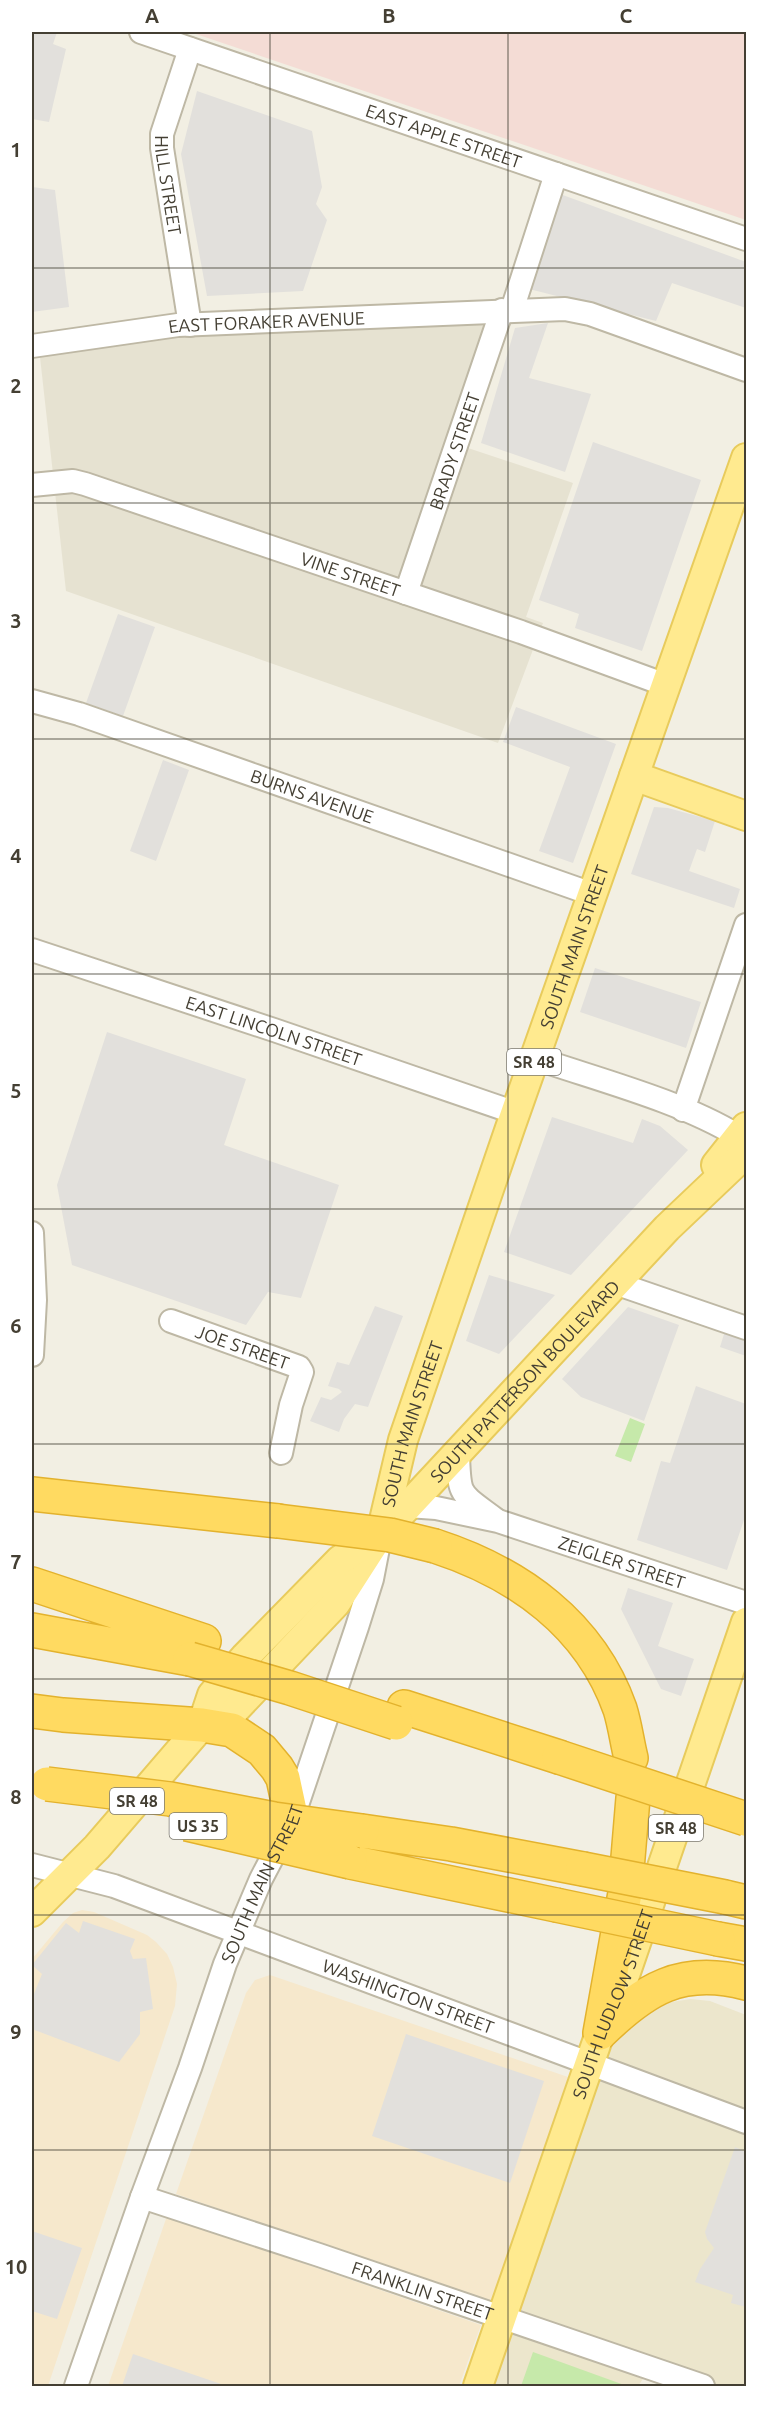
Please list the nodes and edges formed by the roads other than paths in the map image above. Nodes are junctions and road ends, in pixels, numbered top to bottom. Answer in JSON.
{"nodes":[{"id":1,"x":141,"y":32,"type":"edge"},
{"id":2,"x":190,"y":49,"type":"junction"},
{"id":3,"x":556,"y":174,"type":"junction"},
{"id":4,"x":747,"y":240,"type":"edge"},
{"id":5,"x":507,"y":310,"type":"junction"},
{"id":6,"x":190,"y":325,"type":"junction"},
{"id":7,"x":32,"y":346,"type":"edge"},
{"id":8,"x":747,"y":370,"type":"edge"},
{"id":9,"x":747,"y":458,"type":"edge"},
{"id":10,"x":32,"y":485,"type":"edge"},
{"id":11,"x":406,"y":593,"type":"junction"},
{"id":12,"x":666,"y":685,"type":"junction"},
{"id":13,"x":32,"y":701,"type":"edge"},
{"id":14,"x":634,"y":776,"type":"junction"},
{"id":15,"x":747,"y":816,"type":"edge"},
{"id":16,"x":592,"y":894,"type":"junction"},
{"id":17,"x":747,"y":925,"type":"edge"},
{"id":18,"x":32,"y":950,"type":"edge"},
{"id":19,"x":535,"y":1058,"type":"junction"},
{"id":20,"x":683,"y":1110,"type":"junction"},
{"id":21,"x":516,"y":1113,"type":"junction"},
{"id":22,"x":744,"y":1139,"type":"edge"},
{"id":23,"x":32,"y":1233,"type":"edge"},
{"id":24,"x":615,"y":1283,"type":"junction"},
{"id":25,"x":171,"y":1321,"type":"dead end"},
{"id":26,"x":747,"y":1328,"type":"edge"},
{"id":27,"x":32,"y":1355,"type":"edge"},
{"id":28,"x":458,"y":1452,"type":"junction"},
{"id":29,"x":281,"y":1453,"type":"dead end"},
{"id":30,"x":42,"y":1495,"type":"edge"},
{"id":31,"x":408,"y":1506,"type":"junction"},
{"id":32,"x":498,"y":1521,"type":"junction"},
{"id":33,"x":381,"y":1533,"type":"junction"},
{"id":34,"x":32,"y":1584,"type":"edge"},
{"id":35,"x":747,"y":1603,"type":"edge"},
{"id":36,"x":747,"y":1622,"type":"edge"},
{"id":37,"x":32,"y":1630,"type":"edge"},
{"id":38,"x":197,"y":1650,"type":"junction"},
{"id":39,"x":32,"y":1711,"type":"edge"},
{"id":40,"x":202,"y":1725,"type":"junction"},
{"id":41,"x":631,"y":1758,"type":"dead end"},
{"id":42,"x":39,"y":1782,"type":"edge"},
{"id":43,"x":633,"y":1798,"type":"dead end"},
{"id":44,"x":747,"y":1819,"type":"edge"},
{"id":45,"x":292,"y":1820,"type":"junction"},
{"id":46,"x":32,"y":1865,"type":"edge"},
{"id":47,"x":69,"y":1874,"type":"junction"},
{"id":48,"x":736,"y":1899,"type":"edge"},
{"id":49,"x":32,"y":1911,"type":"edge"},
{"id":50,"x":238,"y":1932,"type":"junction"},
{"id":51,"x":732,"y":1942,"type":"edge"},
{"id":52,"x":747,"y":1983,"type":"edge"},
{"id":53,"x":595,"y":2048,"type":"junction"},
{"id":54,"x":747,"y":2122,"type":"edge"},
{"id":55,"x":142,"y":2197,"type":"junction"},
{"id":56,"x":501,"y":2318,"type":"junction"},
{"id":57,"x":76,"y":2386,"type":"edge"},
{"id":58,"x":478,"y":2386,"type":"edge"},
{"id":59,"x":703,"y":2386,"type":"edge"}],
"edges":[{"from":1,"to":2,"type":"street","name":"EAST APPLE STREET"},
{"from":2,"to":3,"type":"street","name":"EAST APPLE STREET"},
{"from":2,"to":6,"type":"street","name":"HILL STREET"},
{"from":3,"to":4,"type":"street","name":"EAST APPLE STREET"},
{"from":3,"to":5,"type":"street","name":"BRADY STREET"},
{"from":5,"to":6,"type":"street","name":"EAST FORAKER AVENUE"},
{"from":5,"to":8,"type":"street","name":"EAST FORAKER AVENUE"},
{"from":5,"to":11,"type":"street","name":"BRADY STREET"},
{"from":6,"to":7,"type":"street","name":"EAST FORAKER AVENUE"},
{"from":9,"to":12,"type":"main road","name":"SOUTH MAIN STREET","number":"SR 48"},
{"from":10,"to":11,"type":"street","name":"VINE STREET"},
{"from":11,"to":12,"type":"street","name":"VINE STREET"},
{"from":12,"to":14,"type":"main road","name":"SOUTH MAIN STREET","number":"SR 48"},
{"from":13,"to":16,"type":"street","name":"BURNS AVENUE"},
{"from":14,"to":15,"type":"main road"},
{"from":14,"to":16,"type":"main road","name":"SOUTH MAIN STREET","number":"SR 48"},
{"from":16,"to":19,"type":"main road","name":"SOUTH MAIN STREET","number":"SR 48"},
{"from":17,"to":20,"type":"street"},
{"from":18,"to":21,"type":"street","name":"EAST LINCOLN STREET"},
{"from":19,"to":20,"type":"street"},
{"from":19,"to":21,"type":"main road","name":"SOUTH MAIN STREET","number":"SR 48"},
{"from":20,"to":22,"type":"street"},
{"from":21,"to":33,"type":"main road","name":"SOUTH MAIN STREET","number":"SR 48"},
{"from":22,"to":24,"type":"main road","name":"SOUTH PATTERSON BOULEVARD"},
{"from":23,"to":27,"type":"street"},
{"from":24,"to":26,"type":"street"},
{"from":24,"to":28,"type":"main road","name":"SOUTH PATTERSON BOULEVARD"},
{"from":25,"to":29,"type":"street","name":"JOE STREET"},
{"from":28,"to":31,"type":"main road","name":"SOUTH PATTERSON BOULEVARD"},
{"from":28,"to":32,"type":"street","name":"ZEIGLER STREET"},
{"from":30,"to":41,"type":"highway","bridge":true},
{"from":31,"to":32,"type":"street","name":"ZEIGLER STREET"},
{"from":31,"to":33,"type":"main road","name":"SOUTH PATTERSON BOULEVARD"},
{"from":32,"to":35,"type":"street","name":"ZEIGLER STREET"},
{"from":33,"to":40,"type":"main road","name":"SOUTH PATTERSON BOULEVARD","number":"SR 48"},
{"from":33,"to":45,"type":"street","name":"SOUTH MAIN STREET"},
{"from":34,"to":38,"type":"highway"},
{"from":36,"to":53,"type":"main road","name":"SOUTH LUDLOW STREET","number":"SR 48"},
{"from":37,"to":38,"type":"highway"},
{"from":38,"to":44,"type":"highway","bridge":true},
{"from":39,"to":40,"type":"highway"},
{"from":40,"to":45,"type":"highway"},
{"from":40,"to":47,"type":"main road","name":"SOUTH PATTERSON BOULEVARD","number":"SR 48"},
{"from":42,"to":48,"type":"highway","bridge":true},
{"from":42,"to":51,"type":"highway","number":"US 35","bridge":true},
{"from":43,"to":53,"type":"highway"},
{"from":45,"to":50,"type":"street","name":"SOUTH MAIN STREET"},
{"from":46,"to":47,"type":"street","name":"WASHINGTON STREET"},
{"from":47,"to":49,"type":"main road","name":"SOUTH PATTERSON BOULEVARD","number":"SR 48"},
{"from":47,"to":50,"type":"street","name":"WASHINGTON STREET"},
{"from":50,"to":53,"type":"street","name":"WASHINGTON STREET"},
{"from":50,"to":55,"type":"street","name":"SOUTH MAIN STREET"},
{"from":52,"to":53,"type":"highway"},
{"from":53,"to":54,"type":"street","name":"WASHINGTON STREET"},
{"from":53,"to":56,"type":"main road","name":"SOUTH LUDLOW STREET","number":"SR 48"},
{"from":55,"to":56,"type":"street","name":"FRANKLIN STREET"},
{"from":55,"to":57,"type":"street","name":"SOUTH MAIN STREET"},
{"from":56,"to":58,"type":"main road","name":"SOUTH LUDLOW STREET","number":"SR 48"},
{"from":56,"to":59,"type":"street","name":"FRANKLIN STREET"}]}
